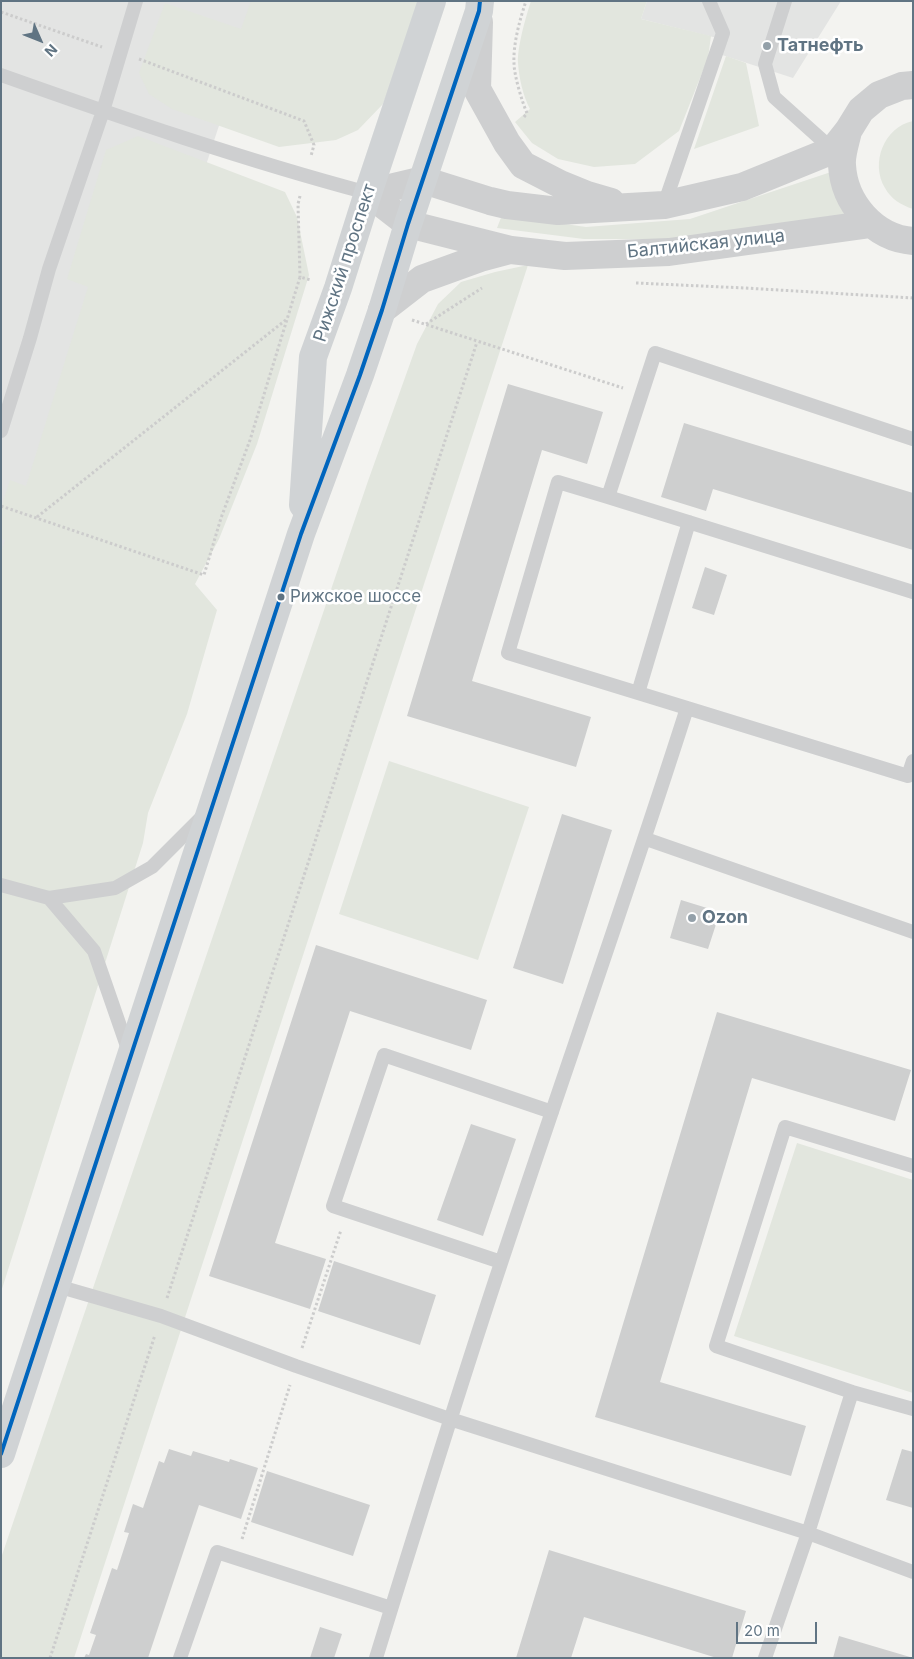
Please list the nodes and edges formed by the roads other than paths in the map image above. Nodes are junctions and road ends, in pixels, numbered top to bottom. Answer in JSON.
{"nodes":[{"id":1,"x":136,"y":1,"type":"edge"},
{"id":2,"x":432,"y":1,"type":"edge"},
{"id":3,"x":709,"y":1,"type":"edge"},
{"id":4,"x":785,"y":1,"type":"edge"},
{"id":5,"x":479,"y":6,"type":"edge"},
{"id":6,"x":1,"y":75,"type":"edge"},
{"id":7,"x":913,"y":85,"type":"edge"},
{"id":8,"x":102,"y":111,"type":"junction"},
{"id":9,"x":840,"y":140,"type":"junction"},
{"id":10,"x":422,"y":180,"type":"junction"},
{"id":11,"x":368,"y":193,"type":"junction"},
{"id":12,"x":664,"y":205,"type":"junction"},
{"id":13,"x":630,"y":207,"type":"junction"},
{"id":14,"x":408,"y":224,"type":"junction"},
{"id":15,"x":871,"y":224,"type":"junction"},
{"id":16,"x":913,"y":241,"type":"edge"},
{"id":17,"x":511,"y":250,"type":"junction"},
{"id":18,"x":382,"y":310,"type":"junction"},
{"id":19,"x":1,"y":431,"type":"edge"},
{"id":20,"x":913,"y":439,"type":"edge"},
{"id":21,"x":608,"y":497,"type":"junction"},
{"id":22,"x":689,"y":522,"type":"junction"},
{"id":23,"x":301,"y":534,"type":"junction"},
{"id":24,"x":913,"y":592,"type":"edge"},
{"id":25,"x":638,"y":693,"type":"junction"},
{"id":26,"x":687,"y":708,"type":"junction"},
{"id":27,"x":913,"y":762,"type":"edge"},
{"id":28,"x":211,"y":809,"type":"junction"},
{"id":29,"x":646,"y":838,"type":"junction"},
{"id":30,"x":1,"y":885,"type":"edge"},
{"id":31,"x":49,"y":898,"type":"junction"},
{"id":32,"x":913,"y":932,"type":"edge"},
{"id":33,"x":130,"y":1057,"type":"junction"},
{"id":34,"x":552,"y":1112,"type":"junction"},
{"id":35,"x":913,"y":1166,"type":"edge"},
{"id":36,"x":501,"y":1262,"type":"junction"},
{"id":37,"x":57,"y":1286,"type":"junction"},
{"id":38,"x":852,"y":1392,"type":"junction"},
{"id":39,"x":913,"y":1409,"type":"edge"},
{"id":40,"x":450,"y":1419,"type":"junction"},
{"id":41,"x":1,"y":1454,"type":"edge"},
{"id":42,"x":808,"y":1533,"type":"junction"},
{"id":43,"x":913,"y":1572,"type":"edge"},
{"id":44,"x":391,"y":1608,"type":"junction"},
{"id":45,"x":180,"y":1658,"type":"edge"},
{"id":46,"x":376,"y":1658,"type":"edge"},
{"id":47,"x":765,"y":1658,"type":"edge"}],
"edges":[{"from":1,"to":8,"type":"lane"},
{"from":2,"to":11,"type":"highway","name":"Рижский проспект"},
{"from":3,"to":12,"type":"lane"},
{"from":4,"to":9,"type":"lane"},
{"from":5,"to":10,"type":"highway","name":"Рижский проспект"},
{"from":5,"to":13,"type":"street"},
{"from":6,"to":8,"type":"lane"},
{"from":7,"to":9,"type":"street"},
{"from":8,"to":11,"type":"lane"},
{"from":8,"to":19,"type":"lane"},
{"from":9,"to":12,"type":"street"},
{"from":9,"to":15,"type":"street"},
{"from":10,"to":11,"type":"street"},
{"from":10,"to":13,"type":"street"},
{"from":10,"to":14,"type":"highway","name":"Рижский проспект"},
{"from":11,"to":14,"type":"street","name":"Балтийская улица"},
{"from":11,"to":23,"type":"highway","name":"Рижский проспект"},
{"from":12,"to":13,"type":"street"},
{"from":14,"to":17,"type":"street","name":"Балтийская улица"},
{"from":14,"to":18,"type":"highway","name":"Рижский проспект"},
{"from":15,"to":16,"type":"street"},
{"from":15,"to":17,"type":"street","name":"Балтийская улица"},
{"from":17,"to":18,"type":"street","name":"Балтийская улица"},
{"from":18,"to":23,"type":"highway","name":"Рижский проспект"},
{"from":20,"to":21,"type":"lane"},
{"from":21,"to":22,"type":"lane"},
{"from":21,"to":25,"type":"lane"},
{"from":22,"to":24,"type":"lane"},
{"from":22,"to":25,"type":"lane"},
{"from":23,"to":28,"type":"highway","name":"Рижский проспект"},
{"from":25,"to":26,"type":"lane"},
{"from":26,"to":27,"type":"lane"},
{"from":26,"to":29,"type":"lane"},
{"from":28,"to":31,"type":"lane"},
{"from":28,"to":33,"type":"highway","name":"Рижский проспект"},
{"from":29,"to":32,"type":"lane"},
{"from":29,"to":34,"type":"lane"},
{"from":30,"to":31,"type":"lane"},
{"from":31,"to":33,"type":"lane"},
{"from":33,"to":37,"type":"highway","name":"Рижский проспект"},
{"from":34,"to":36,"type":"lane"},
{"from":34,"to":36,"type":"lane"},
{"from":35,"to":38,"type":"lane"},
{"from":36,"to":40,"type":"lane"},
{"from":37,"to":40,"type":"lane"},
{"from":37,"to":41,"type":"highway","name":"Рижский проспект"},
{"from":38,"to":39,"type":"lane"},
{"from":38,"to":42,"type":"lane"},
{"from":40,"to":42,"type":"lane"},
{"from":40,"to":44,"type":"lane"},
{"from":42,"to":43,"type":"lane"},
{"from":42,"to":47,"type":"lane"},
{"from":44,"to":45,"type":"lane"},
{"from":44,"to":46,"type":"lane"}]}
